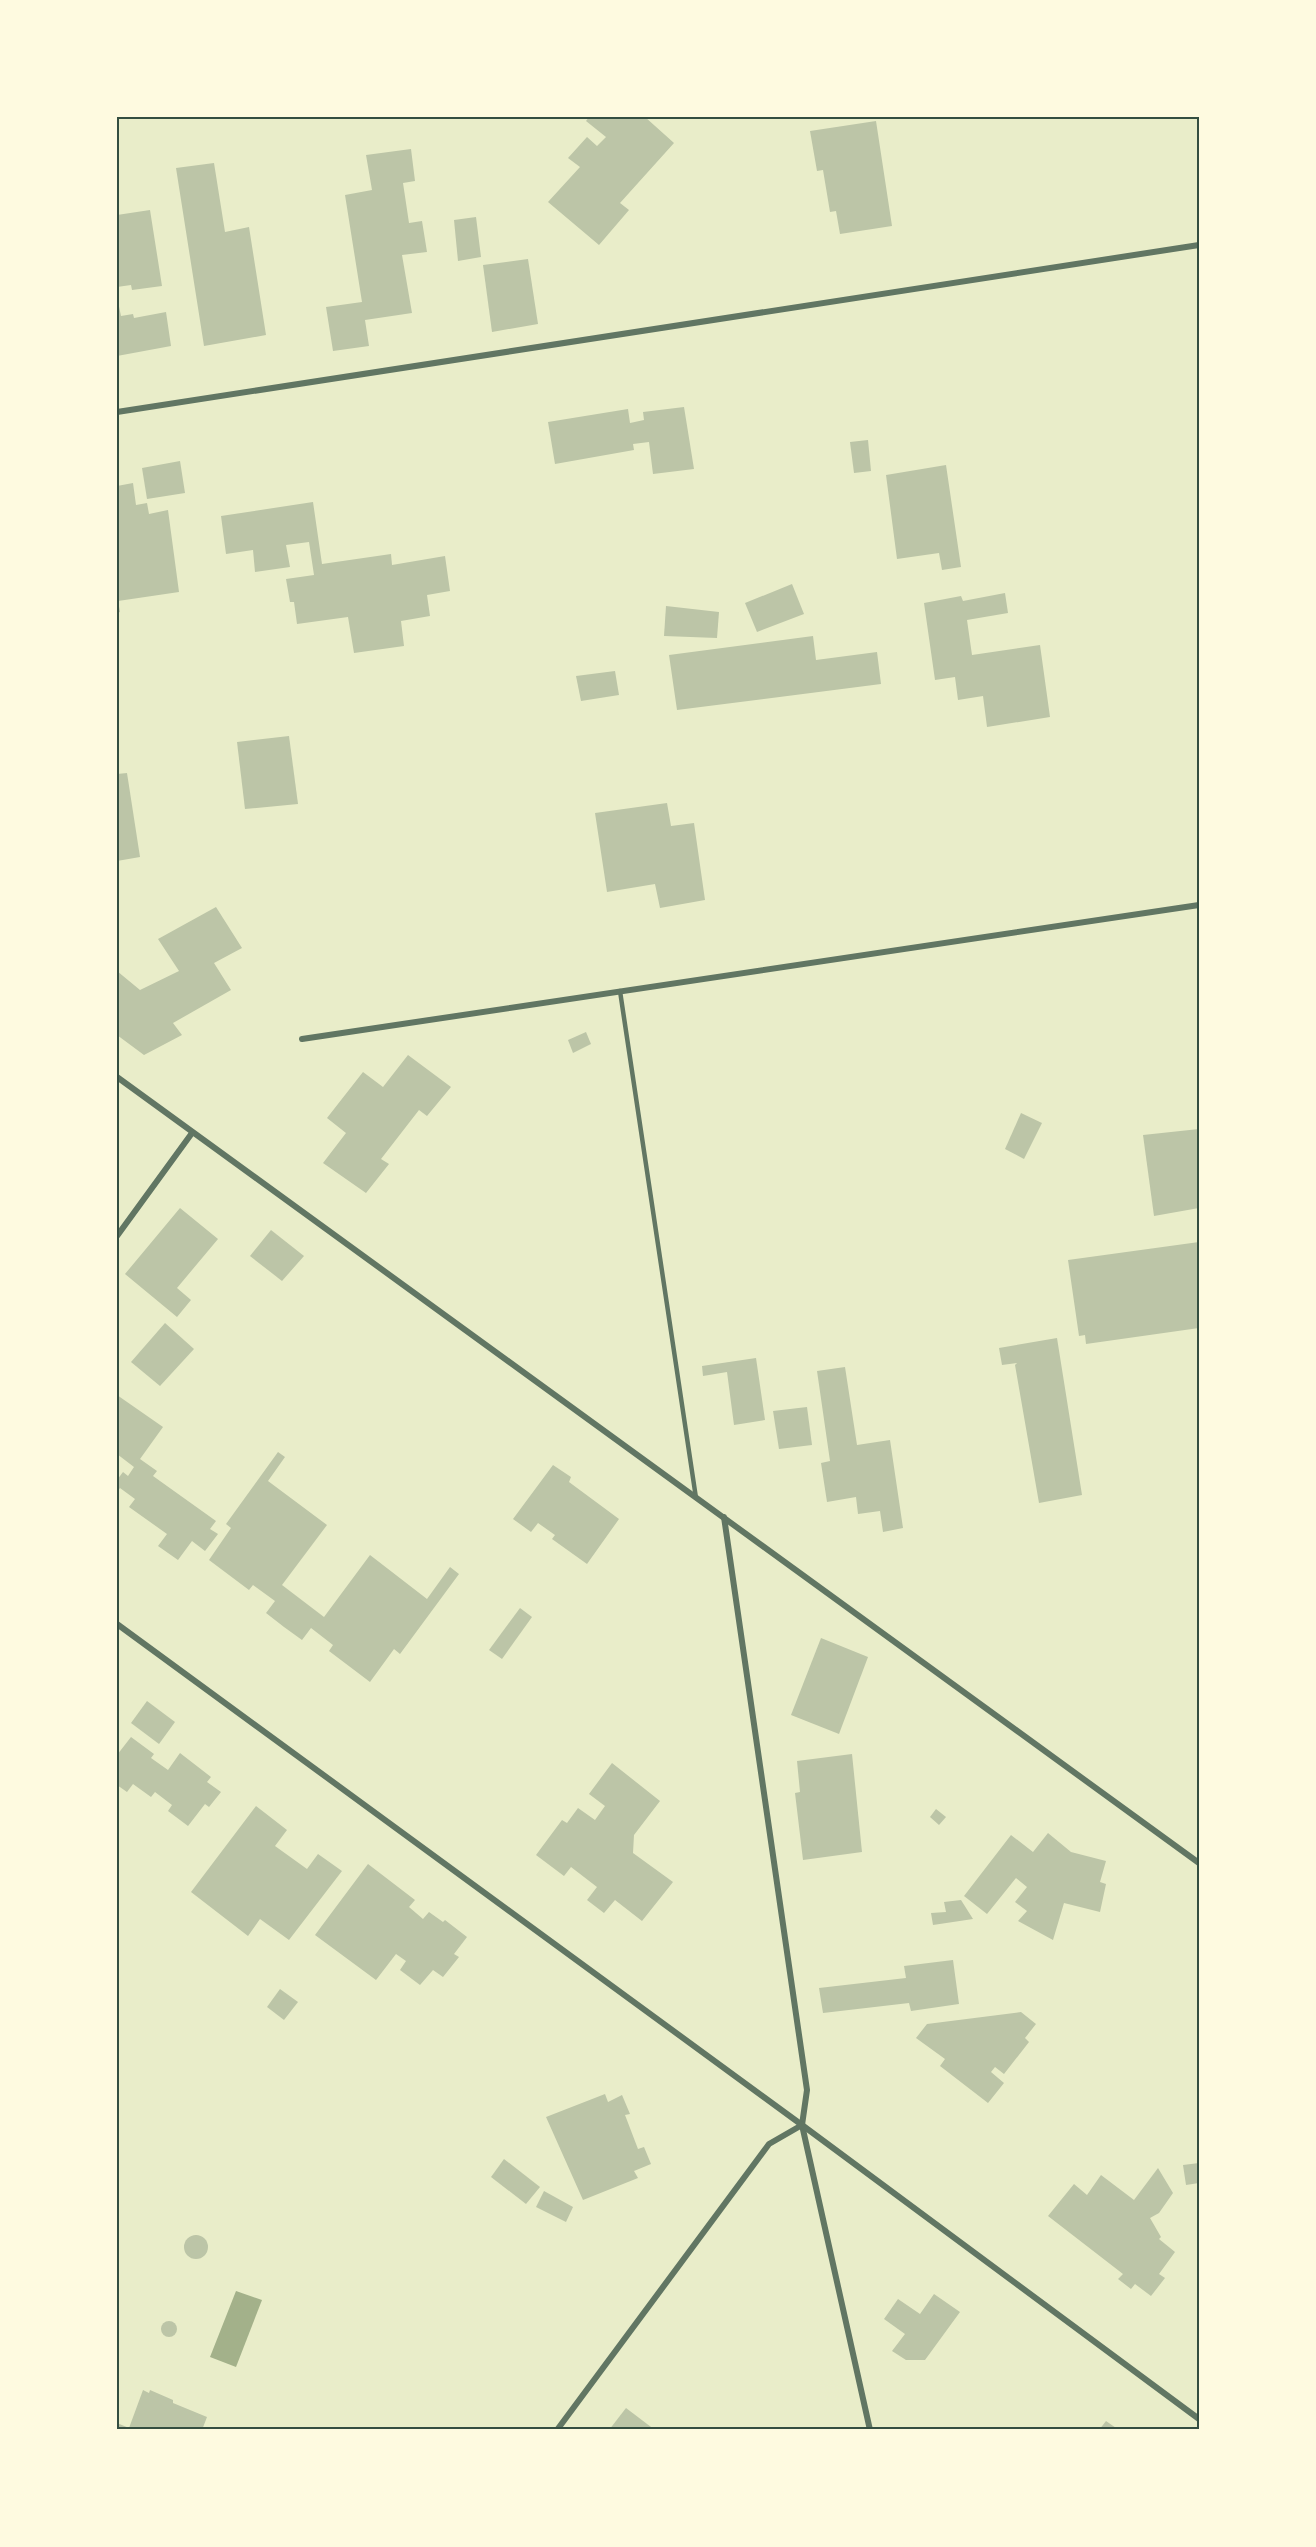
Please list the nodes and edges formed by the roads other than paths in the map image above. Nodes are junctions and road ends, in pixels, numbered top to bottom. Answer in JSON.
{"nodes":[{"id":1,"x":1199,"y":245,"type":"edge"},
{"id":2,"x":117,"y":412,"type":"edge"},
{"id":3,"x":1199,"y":905,"type":"edge"},
{"id":4,"x":620,"y":991,"type":"junction"},
{"id":5,"x":302,"y":1039,"type":"dead end"},
{"id":6,"x":117,"y":1077,"type":"edge"},
{"id":7,"x":192,"y":1133,"type":"junction"},
{"id":8,"x":117,"y":1236,"type":"edge"},
{"id":9,"x":696,"y":1498,"type":"junction"},
{"id":10,"x":724,"y":1517,"type":"junction"},
{"id":11,"x":117,"y":1624,"type":"edge"},
{"id":12,"x":1199,"y":1863,"type":"edge"},
{"id":13,"x":802,"y":2125,"type":"junction"},
{"id":14,"x":1199,"y":2419,"type":"edge"},
{"id":15,"x":557,"y":2430,"type":"edge"},
{"id":16,"x":870,"y":2430,"type":"edge"}],
"edges":[{"from":1,"to":2,"type":"street"},
{"from":3,"to":4,"type":"street"},
{"from":4,"to":5,"type":"street"},
{"from":4,"to":9,"type":"lane"},
{"from":6,"to":7,"type":"street"},
{"from":7,"to":8,"type":"street"},
{"from":7,"to":9,"type":"street"},
{"from":9,"to":10,"type":"street"},
{"from":10,"to":12,"type":"street"},
{"from":10,"to":13,"type":"street"},
{"from":11,"to":13,"type":"street"},
{"from":13,"to":14,"type":"street"},
{"from":13,"to":15,"type":"street"},
{"from":13,"to":16,"type":"street"}]}
